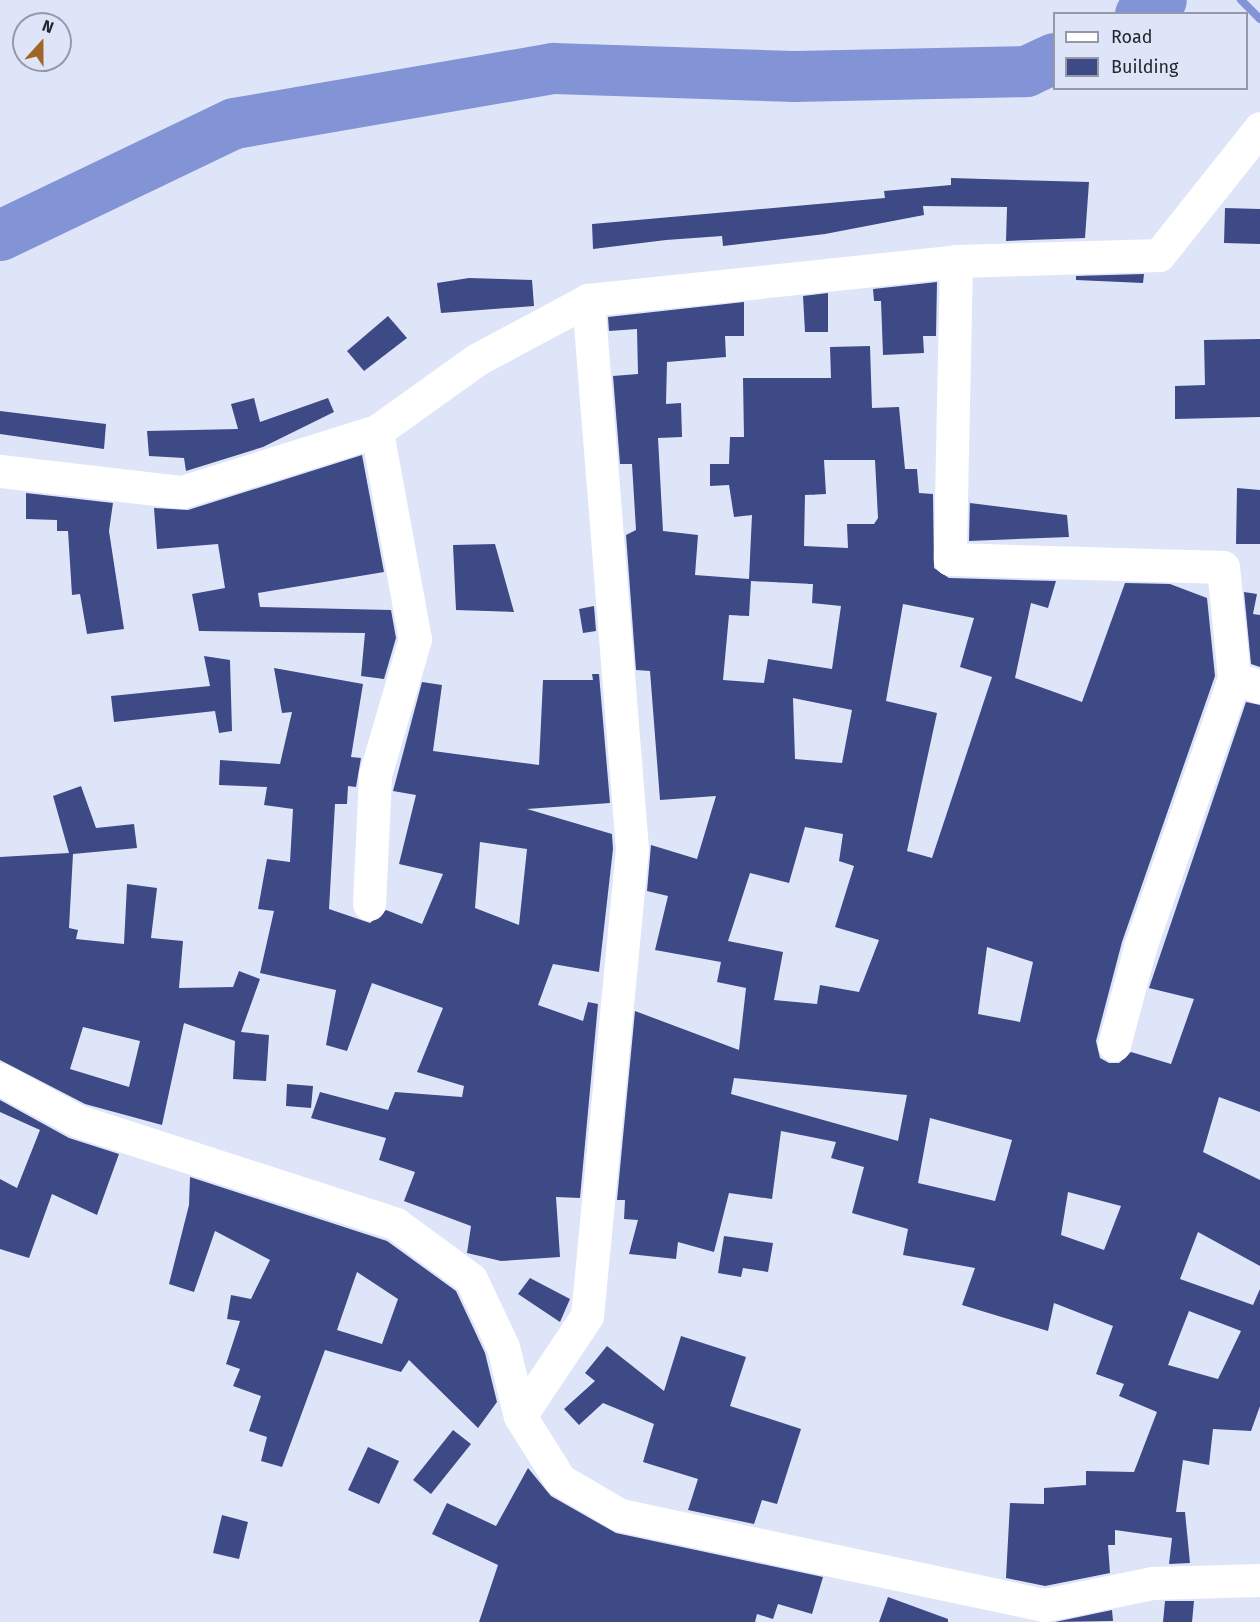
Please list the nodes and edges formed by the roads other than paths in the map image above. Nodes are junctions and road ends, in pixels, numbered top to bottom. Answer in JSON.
{"nodes":[{"id":1,"x":1260,"y":128,"type":"edge"},
{"id":2,"x":956,"y":261,"type":"junction"},
{"id":3,"x":588,"y":300,"type":"junction"},
{"id":4,"x":377,"y":431,"type":"junction"},
{"id":5,"x":0,"y":471,"type":"edge"},
{"id":6,"x":1247,"y":683,"type":"edge"},
{"id":7,"x":369,"y":904,"type":"dead end"},
{"id":8,"x":1114,"y":1045,"type":"dead end"},
{"id":9,"x":0,"y":1079,"type":"edge"},
{"id":10,"x":520,"y":1416,"type":"junction"},
{"id":11,"x":1260,"y":1580,"type":"edge"}],
"edges":[{"from":1,"to":2,"type":"street"},
{"from":2,"to":3,"type":"street"},
{"from":2,"to":6,"type":"street"},
{"from":3,"to":4,"type":"street"},
{"from":3,"to":10,"type":"street"},
{"from":4,"to":5,"type":"street"},
{"from":4,"to":7,"type":"street"},
{"from":6,"to":8,"type":"street"},
{"from":9,"to":10,"type":"street"},
{"from":10,"to":11,"type":"street"}]}
